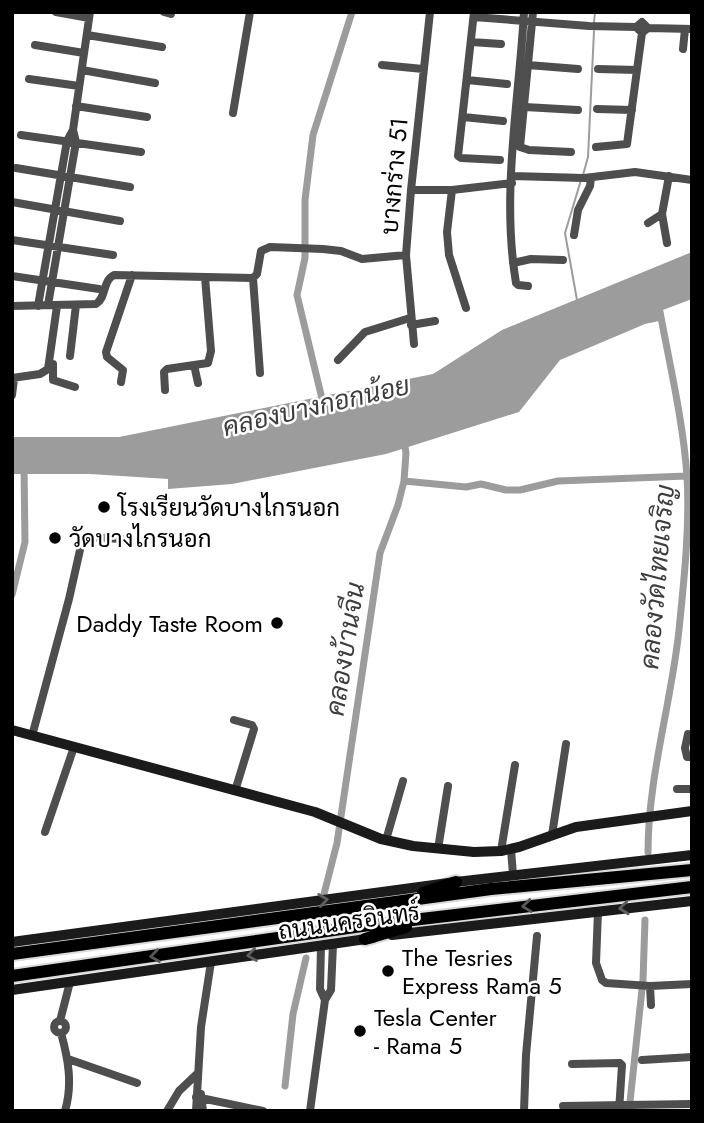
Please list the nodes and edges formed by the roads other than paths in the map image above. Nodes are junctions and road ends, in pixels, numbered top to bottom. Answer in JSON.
{"nodes":[{"id":1,"x":56,"y":12,"type":"edge"},
{"id":2,"x":250,"y":12,"type":"edge"},
{"id":3,"x":429,"y":12,"type":"edge"},
{"id":4,"x":647,"y":12,"type":"edge"},
{"id":5,"x":90,"y":15,"type":"edge"},
{"id":6,"x":474,"y":15,"type":"edge"},
{"id":7,"x":528,"y":17,"type":"edge"},
{"id":8,"x":642,"y":28,"type":"junction"},
{"id":9,"x":688,"y":29,"type":"edge"},
{"id":10,"x":87,"y":35,"type":"junction"},
{"id":11,"x":471,"y":42,"type":"junction"},
{"id":12,"x":35,"y":44,"type":"dead end"},
{"id":13,"x":501,"y":44,"type":"dead end"},
{"id":14,"x":162,"y":47,"type":"dead end"},
{"id":15,"x":683,"y":49,"type":"dead end"},
{"id":16,"x":84,"y":53,"type":"junction"},
{"id":17,"x":382,"y":65,"type":"dead end"},
{"id":18,"x":528,"y":65,"type":"junction"},
{"id":19,"x":423,"y":69,"type":"junction"},
{"id":20,"x":578,"y":69,"type":"dead end"},
{"id":21,"x":598,"y":69,"type":"dead end"},
{"id":22,"x":82,"y":70,"type":"junction"},
{"id":23,"x":637,"y":70,"type":"junction"},
{"id":24,"x":29,"y":79,"type":"dead end"},
{"id":25,"x":467,"y":80,"type":"junction"},
{"id":26,"x":155,"y":83,"type":"dead end"},
{"id":27,"x":507,"y":84,"type":"dead end"},
{"id":28,"x":79,"y":86,"type":"junction"},
{"id":29,"x":76,"y":106,"type":"junction"},
{"id":30,"x":525,"y":107,"type":"junction"},
{"id":31,"x":597,"y":109,"type":"dead end"},
{"id":32,"x":578,"y":110,"type":"dead end"},
{"id":33,"x":632,"y":110,"type":"junction"},
{"id":34,"x":233,"y":113,"type":"dead end"},
{"id":35,"x":147,"y":117,"type":"dead end"},
{"id":36,"x":463,"y":117,"type":"junction"},
{"id":37,"x":503,"y":121,"type":"dead end"},
{"id":38,"x":21,"y":135,"type":"dead end"},
{"id":39,"x":72,"y":141,"type":"junction"},
{"id":40,"x":596,"y":147,"type":"dead end"},
{"id":41,"x":141,"y":152,"type":"dead end"},
{"id":42,"x":571,"y":152,"type":"dead end"},
{"id":43,"x":500,"y":160,"type":"dead end"},
{"id":44,"x":16,"y":168,"type":"dead end"},
{"id":45,"x":61,"y":175,"type":"junction"},
{"id":46,"x":669,"y":176,"type":"junction"},
{"id":47,"x":71,"y":177,"type":"junction"},
{"id":48,"x":584,"y":178,"type":"junction"},
{"id":49,"x":512,"y":179,"type":"junction"},
{"id":50,"x":692,"y":180,"type":"edge"},
{"id":51,"x":130,"y":187,"type":"dead end"},
{"id":52,"x":411,"y":190,"type":"junction"},
{"id":53,"x":452,"y":190,"type":"junction"},
{"id":54,"x":12,"y":202,"type":"edge"},
{"id":55,"x":55,"y":211,"type":"junction"},
{"id":56,"x":65,"y":212,"type":"junction"},
{"id":57,"x":662,"y":214,"type":"junction"},
{"id":58,"x":120,"y":221,"type":"dead end"},
{"id":59,"x":648,"y":223,"type":"dead end"},
{"id":60,"x":574,"y":235,"type":"dead end"},
{"id":61,"x":12,"y":240,"type":"edge"},
{"id":62,"x":667,"y":243,"type":"dead end"},
{"id":63,"x":48,"y":246,"type":"junction"},
{"id":64,"x":58,"y":247,"type":"junction"},
{"id":65,"x":114,"y":255,"type":"dead end"},
{"id":66,"x":407,"y":255,"type":"junction"},
{"id":67,"x":563,"y":260,"type":"dead end"},
{"id":68,"x":513,"y":263,"type":"junction"},
{"id":69,"x":129,"y":275,"type":"junction"},
{"id":70,"x":205,"y":276,"type":"junction"},
{"id":71,"x":12,"y":278,"type":"edge"},
{"id":72,"x":253,"y":278,"type":"junction"},
{"id":73,"x":47,"y":282,"type":"junction"},
{"id":74,"x":528,"y":286,"type":"dead end"},
{"id":75,"x":99,"y":289,"type":"dead end"},
{"id":76,"x":76,"y":305,"type":"junction"},
{"id":77,"x":12,"y":306,"type":"edge"},
{"id":78,"x":38,"y":306,"type":"junction"},
{"id":79,"x":56,"y":306,"type":"junction"},
{"id":80,"x":466,"y":308,"type":"dead end"},
{"id":81,"x":411,"y":321,"type":"junction"},
{"id":82,"x":435,"y":321,"type":"dead end"},
{"id":83,"x":414,"y":344,"type":"dead end"},
{"id":84,"x":70,"y":356,"type":"dead end"},
{"id":85,"x":338,"y":360,"type":"dead end"},
{"id":86,"x":194,"y":365,"type":"junction"},
{"id":87,"x":260,"y":373,"type":"dead end"},
{"id":88,"x":13,"y":379,"type":"edge"},
{"id":89,"x":121,"y":382,"type":"dead end"},
{"id":90,"x":198,"y":383,"type":"dead end"},
{"id":91,"x":75,"y":387,"type":"dead end"},
{"id":92,"x":165,"y":390,"type":"dead end"},
{"id":93,"x":12,"y":395,"type":"edge"},
{"id":94,"x":121,"y":539,"type":"dead end"},
{"id":95,"x":234,"y":720,"type":"dead end"},
{"id":96,"x":12,"y":730,"type":"edge"},
{"id":97,"x":688,"y":734,"type":"dead end"},
{"id":98,"x":32,"y":736,"type":"junction"},
{"id":99,"x":566,"y":744,"type":"dead end"},
{"id":100,"x":74,"y":747,"type":"junction"},
{"id":101,"x":692,"y":757,"type":"edge"},
{"id":102,"x":515,"y":765,"type":"dead end"},
{"id":103,"x":403,"y":781,"type":"dead end"},
{"id":104,"x":448,"y":786,"type":"dead end"},
{"id":105,"x":677,"y":789,"type":"dead end"},
{"id":106,"x":692,"y":789,"type":"edge"},
{"id":107,"x":235,"y":791,"type":"junction"},
{"id":108,"x":692,"y":811,"type":"edge"},
{"id":109,"x":45,"y":832,"type":"dead end"},
{"id":110,"x":552,"y":835,"type":"junction"},
{"id":111,"x":386,"y":841,"type":"junction"},
{"id":112,"x":438,"y":849,"type":"junction"},
{"id":113,"x":506,"y":850,"type":"junction"},
{"id":114,"x":692,"y":855,"type":"edge"},
{"id":115,"x":692,"y":870,"type":"edge"},
{"id":116,"x":513,"y":875,"type":"junction"},
{"id":117,"x":456,"y":882,"type":"junction"},
{"id":118,"x":692,"y":887,"type":"edge"},
{"id":119,"x":397,"y":902,"type":"junction"},
{"id":120,"x":692,"y":903,"type":"edge"},
{"id":121,"x":598,"y":911,"type":"junction"},
{"id":122,"x":447,"y":916,"type":"junction"},
{"id":123,"x":537,"y":936,"type":"dead end"},
{"id":124,"x":365,"y":939,"type":"junction"},
{"id":125,"x":12,"y":942,"type":"edge"},
{"id":126,"x":333,"y":944,"type":"junction"},
{"id":127,"x":321,"y":946,"type":"junction"},
{"id":128,"x":12,"y":954,"type":"edge"},
{"id":129,"x":211,"y":962,"type":"junction"},
{"id":130,"x":12,"y":976,"type":"edge"},
{"id":131,"x":70,"y":982,"type":"junction"},
{"id":132,"x":692,"y":984,"type":"edge"},
{"id":133,"x":648,"y":986,"type":"junction"},
{"id":134,"x":12,"y":990,"type":"edge"},
{"id":135,"x":325,"y":1000,"type":"junction"},
{"id":136,"x":651,"y":1004,"type":"dead end"},
{"id":137,"x":692,"y":1057,"type":"edge"},
{"id":138,"x":68,"y":1059,"type":"junction"},
{"id":139,"x":642,"y":1060,"type":"dead end"},
{"id":140,"x":572,"y":1065,"type":"dead end"},
{"id":141,"x":198,"y":1073,"type":"junction"},
{"id":142,"x":137,"y":1083,"type":"dead end"},
{"id":143,"x":199,"y":1097,"type":"junction"},
{"id":144,"x":692,"y":1104,"type":"edge"},
{"id":145,"x":563,"y":1106,"type":"dead end"},
{"id":146,"x":622,"y":1107,"type":"edge"},
{"id":147,"x":681,"y":1108,"type":"edge"},
{"id":148,"x":65,"y":1111,"type":"edge"},
{"id":149,"x":167,"y":1111,"type":"edge"},
{"id":150,"x":196,"y":1111,"type":"edge"},
{"id":151,"x":203,"y":1111,"type":"edge"},
{"id":152,"x":263,"y":1111,"type":"edge"},
{"id":153,"x":310,"y":1111,"type":"edge"},
{"id":154,"x":524,"y":1111,"type":"edge"}],
"edges":[{"from":1,"to":5,"type":"street"},
{"from":2,"to":34,"type":"street"},
{"from":3,"to":19,"type":"street","name":"บางกร่าง 51"},
{"from":4,"to":8,"type":"street"},
{"from":5,"to":10,"type":"street"},
{"from":6,"to":7,"type":"street"},
{"from":6,"to":11,"type":"street"},
{"from":7,"to":8,"type":"street"},
{"from":7,"to":18,"type":"street"},
{"from":7,"to":49,"type":"street"},
{"from":8,"to":9,"type":"street"},
{"from":8,"to":23,"type":"street"},
{"from":9,"to":15,"type":"street"},
{"from":10,"to":14,"type":"street"},
{"from":10,"to":16,"type":"street"},
{"from":11,"to":13,"type":"street"},
{"from":11,"to":25,"type":"street"},
{"from":12,"to":16,"type":"street"},
{"from":16,"to":22,"type":"street"},
{"from":17,"to":19,"type":"street"},
{"from":18,"to":20,"type":"street"},
{"from":18,"to":30,"type":"street"},
{"from":19,"to":52,"type":"street","name":"บางกร่าง 51"},
{"from":21,"to":23,"type":"street"},
{"from":22,"to":26,"type":"street"},
{"from":22,"to":28,"type":"street"},
{"from":23,"to":33,"type":"street"},
{"from":24,"to":28,"type":"street"},
{"from":25,"to":27,"type":"street"},
{"from":25,"to":36,"type":"street"},
{"from":28,"to":29,"type":"street"},
{"from":29,"to":35,"type":"street"},
{"from":29,"to":39,"type":"street"},
{"from":30,"to":32,"type":"street"},
{"from":30,"to":42,"type":"street"},
{"from":31,"to":33,"type":"street"},
{"from":33,"to":40,"type":"street"},
{"from":36,"to":37,"type":"street"},
{"from":36,"to":43,"type":"street"},
{"from":38,"to":39,"type":"street"},
{"from":39,"to":41,"type":"street"},
{"from":39,"to":45,"type":"street"},
{"from":39,"to":47,"type":"street"},
{"from":44,"to":45,"type":"street"},
{"from":45,"to":47,"type":"street"},
{"from":45,"to":55,"type":"street"},
{"from":46,"to":48,"type":"street"},
{"from":46,"to":50,"type":"street"},
{"from":46,"to":57,"type":"street"},
{"from":47,"to":51,"type":"street"},
{"from":47,"to":56,"type":"street"},
{"from":48,"to":49,"type":"street"},
{"from":48,"to":60,"type":"street"},
{"from":49,"to":53,"type":"street"},
{"from":49,"to":68,"type":"street"},
{"from":52,"to":53,"type":"street"},
{"from":52,"to":66,"type":"street","name":"บางกร่าง 51"},
{"from":53,"to":80,"type":"street"},
{"from":54,"to":55,"type":"street"},
{"from":55,"to":56,"type":"street"},
{"from":55,"to":63,"type":"street"},
{"from":56,"to":58,"type":"street"},
{"from":56,"to":64,"type":"street"},
{"from":57,"to":59,"type":"street"},
{"from":57,"to":62,"type":"street"},
{"from":61,"to":63,"type":"street"},
{"from":63,"to":64,"type":"street"},
{"from":63,"to":73,"type":"street"},
{"from":64,"to":65,"type":"street"},
{"from":64,"to":73,"type":"street"},
{"from":66,"to":72,"type":"street"},
{"from":66,"to":81,"type":"street","name":"บางกร่าง 51"},
{"from":67,"to":68,"type":"street"},
{"from":68,"to":74,"type":"street"},
{"from":69,"to":70,"type":"street"},
{"from":69,"to":76,"type":"street"},
{"from":69,"to":89,"type":"street"},
{"from":70,"to":72,"type":"street"},
{"from":70,"to":86,"type":"street"},
{"from":71,"to":73,"type":"street"},
{"from":72,"to":87,"type":"street"},
{"from":73,"to":75,"type":"street"},
{"from":73,"to":78,"type":"street"},
{"from":73,"to":79,"type":"street"},
{"from":76,"to":79,"type":"street"},
{"from":76,"to":84,"type":"street"},
{"from":77,"to":78,"type":"street"},
{"from":78,"to":79,"type":"street"},
{"from":79,"to":88,"type":"street"},
{"from":79,"to":91,"type":"street"},
{"from":81,"to":82,"type":"street"},
{"from":81,"to":83,"type":"street","name":"บางกร่าง 51"},
{"from":81,"to":85,"type":"street"},
{"from":86,"to":90,"type":"street"},
{"from":86,"to":92,"type":"street"},
{"from":88,"to":93,"type":"street"},
{"from":94,"to":98,"type":"street"},
{"from":95,"to":107,"type":"street"},
{"from":96,"to":98,"type":"main road"},
{"from":97,"to":101,"type":"street"},
{"from":98,"to":100,"type":"main road"},
{"from":99,"to":110,"type":"street"},
{"from":100,"to":107,"type":"main road"},
{"from":100,"to":109,"type":"street"},
{"from":102,"to":113,"type":"street"},
{"from":103,"to":111,"type":"street"},
{"from":104,"to":112,"type":"street"},
{"from":105,"to":106,"type":"street"},
{"from":107,"to":111,"type":"main road"},
{"from":108,"to":110,"type":"main road"},
{"from":110,"to":113,"type":"main road"},
{"from":111,"to":112,"type":"main road"},
{"from":112,"to":113,"type":"main road"},
{"from":113,"to":116,"type":"street"},
{"from":114,"to":116,"type":"main road","name":"ถนนนครอินทร์"},
{"from":115,"to":119,"type":"main road","name":"ถนนนครอินทร์"},
{"from":116,"to":117,"type":"main road","name":"ถนนนครอินทร์"},
{"from":117,"to":119,"type":"main road"},
{"from":125,"to":117,"type":"main road","name":"ถนนนครอินทร์","one_way":true},
{"from":118,"to":122,"type":"main road","name":"ถนนนครอินทร์","one_way":true},
{"from":119,"to":128,"type":"main road","name":"ถนนนครอินทร์"},
{"from":120,"to":121,"type":"main road","name":"ถนนนครอินทร์","one_way":true},
{"from":121,"to":124,"type":"main road","name":"ถนนนครอินทร์"},
{"from":121,"to":133,"type":"street"},
{"from":122,"to":124,"type":"main road"},
{"from":122,"to":130,"type":"main road","name":"ถนนนครอินทร์","one_way":true},
{"from":123,"to":154,"type":"street"},
{"from":124,"to":126,"type":"main road","name":"ถนนนครอินทร์"},
{"from":126,"to":127,"type":"main road","name":"ถนนนครอินทร์"},
{"from":126,"to":135,"type":"street"},
{"from":127,"to":129,"type":"main road","name":"ถนนนครอินทร์","one_way":true},
{"from":127,"to":135,"type":"street"},
{"from":129,"to":131,"type":"main road","name":"ถนนนครอินทร์"},
{"from":129,"to":141,"type":"street"},
{"from":131,"to":134,"type":"main road","name":"ถนนนครอินทร์"},
{"from":131,"to":138,"type":"street"},
{"from":132,"to":133,"type":"street"},
{"from":133,"to":136,"type":"street"},
{"from":135,"to":153,"type":"street"},
{"from":137,"to":139,"type":"street"},
{"from":138,"to":142,"type":"street"},
{"from":138,"to":148,"type":"street"},
{"from":140,"to":146,"type":"street"},
{"from":141,"to":143,"type":"street"},
{"from":141,"to":149,"type":"street"},
{"from":143,"to":150,"type":"street"},
{"from":143,"to":151,"type":"street"},
{"from":143,"to":152,"type":"street"},
{"from":144,"to":147,"type":"street"},
{"from":145,"to":146,"type":"street"},
{"from":146,"to":147,"type":"street"}]}
